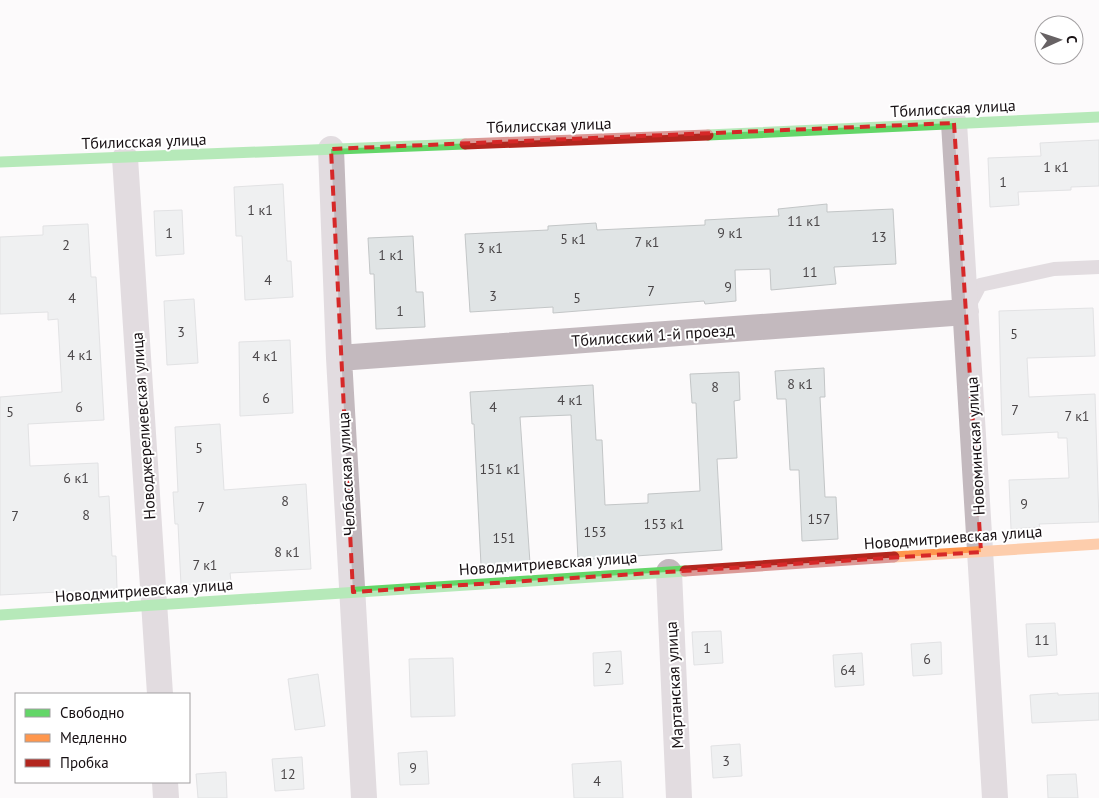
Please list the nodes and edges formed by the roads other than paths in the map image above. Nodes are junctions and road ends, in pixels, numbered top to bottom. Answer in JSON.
{"nodes":[{"id":1,"x":1099,"y":117,"type":"edge"},
{"id":2,"x":954,"y":124,"type":"junction"},
{"id":3,"x":331,"y":149,"type":"junction"},
{"id":4,"x":125,"y":158,"type":"junction"},
{"id":5,"x":0,"y":162,"type":"edge"},
{"id":6,"x":1099,"y":267,"type":"edge"},
{"id":7,"x":966,"y":312,"type":"junction"},
{"id":8,"x":339,"y":358,"type":"junction"},
{"id":9,"x":1099,"y":544,"type":"edge"},
{"id":10,"x":981,"y":552,"type":"junction"},
{"id":11,"x":669,"y":572,"type":"junction"},
{"id":12,"x":353,"y":592,"type":"junction"},
{"id":13,"x":154,"y":605,"type":"junction"},
{"id":14,"x":0,"y":615,"type":"edge"},
{"id":15,"x":160,"y":693,"type":"edge"},
{"id":16,"x":165,"y":783,"type":"edge"},
{"id":17,"x":166,"y":798,"type":"edge"},
{"id":18,"x":364,"y":798,"type":"edge"},
{"id":19,"x":679,"y":798,"type":"edge"},
{"id":20,"x":995,"y":798,"type":"edge"}],
"edges":[{"from":1,"to":2,"type":"street","name":"Тбилисская улица"},
{"from":2,"to":3,"type":"street","name":"Тбилисская улица"},
{"from":2,"to":7,"type":"street","name":"Новоминская улица"},
{"from":3,"to":4,"type":"street","name":"Тбилисская улица"},
{"from":3,"to":8,"type":"street","name":"Челбасская улица"},
{"from":4,"to":5,"type":"street","name":"Тбилисская улица"},
{"from":4,"to":13,"type":"street","name":"Новоджерелиевская улица"},
{"from":6,"to":7,"type":"lane"},
{"from":7,"to":8,"type":"street","name":"Тбилисский 1-й проезд"},
{"from":7,"to":10,"type":"street","name":"Новоминская улица"},
{"from":8,"to":12,"type":"street","name":"Челбасская улица"},
{"from":9,"to":10,"type":"street","name":"Новодмитриевская улица"},
{"from":10,"to":11,"type":"street","name":"Новодмитриевская улица"},
{"from":10,"to":20,"type":"street","name":"Новоминская улица"},
{"from":11,"to":12,"type":"street","name":"Новодмитриевская улица"},
{"from":11,"to":19,"type":"street","name":"Мартанская улица"},
{"from":12,"to":13,"type":"street","name":"Новодмитриевская улица"},
{"from":12,"to":18,"type":"street","name":"Челбасская улица"},
{"from":13,"to":14,"type":"street","name":"Новодмитриевская улица"},
{"from":13,"to":15,"type":"street","name":"Новоджерелиевская улица"},
{"from":16,"to":17,"type":"street"}]}
